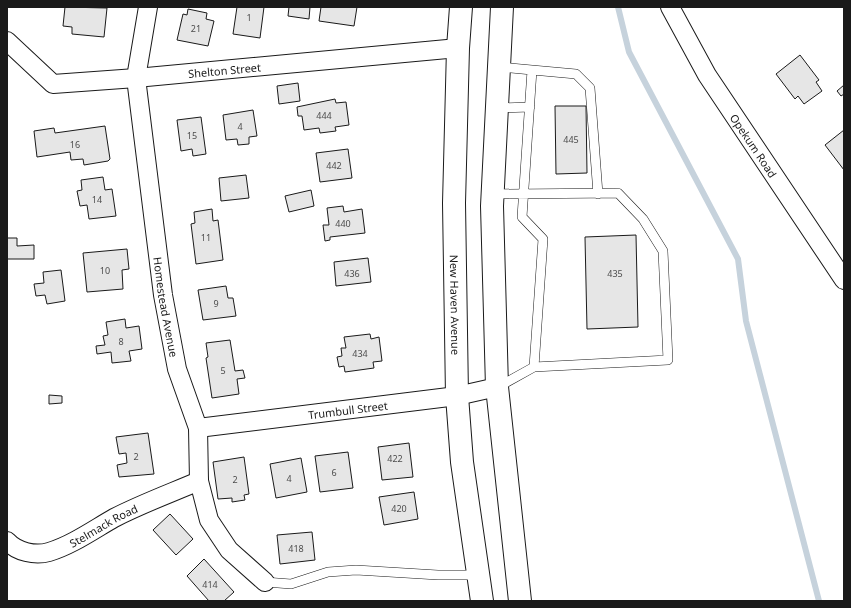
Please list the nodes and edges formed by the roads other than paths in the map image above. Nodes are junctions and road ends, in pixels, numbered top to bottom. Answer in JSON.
{"nodes":[{"id":1,"x":148,"y":7,"type":"edge"},
{"id":2,"x":461,"y":7,"type":"edge"},
{"id":3,"x":502,"y":7,"type":"edge"},
{"id":4,"x":670,"y":7,"type":"edge"},
{"id":5,"x":7,"y":41,"type":"edge"},
{"id":6,"x":458,"y":48,"type":"junction"},
{"id":7,"x":499,"y":67,"type":"junction"},
{"id":8,"x":532,"y":70,"type":"junction"},
{"id":9,"x":136,"y":78,"type":"junction"},
{"id":10,"x":530,"y":107,"type":"junction"},
{"id":11,"x":497,"y":108,"type":"junction"},
{"id":12,"x":493,"y":194,"type":"junction"},
{"id":13,"x":598,"y":194,"type":"junction"},
{"id":14,"x":524,"y":195,"type":"junction"},
{"id":15,"x":844,"y":280,"type":"edge"},
{"id":16,"x":534,"y":367,"type":"junction"},
{"id":17,"x":497,"y":387,"type":"junction"},
{"id":18,"x":457,"y":396,"type":"junction"},
{"id":19,"x":198,"y":428,"type":"junction"},
{"id":20,"x":199,"y":481,"type":"junction"},
{"id":21,"x":7,"y":541,"type":"edge"},
{"id":22,"x":478,"y":575,"type":"junction"},
{"id":23,"x":265,"y":582,"type":"joint"},
{"id":24,"x":482,"y":601,"type":"edge"},
{"id":25,"x":520,"y":601,"type":"edge"}],
"edges":[{"from":1,"to":9,"type":"street","name":"Homestead Avenue"},
{"from":2,"to":6,"type":"highway","name":"New Haven Avenue"},
{"from":3,"to":7,"type":"highway"},
{"from":4,"to":15,"type":"street","name":"Opekum Road"},
{"from":5,"to":9,"type":"street","name":"Shelton Street"},
{"from":6,"to":9,"type":"street","name":"Shelton Street"},
{"from":6,"to":18,"type":"highway","name":"New Haven Avenue"},
{"from":7,"to":8,"type":"lane"},
{"from":7,"to":11,"type":"highway"},
{"from":8,"to":10,"type":"lane"},
{"from":8,"to":13,"type":"lane"},
{"from":9,"to":19,"type":"street","name":"Homestead Avenue"},
{"from":10,"to":11,"type":"lane"},
{"from":10,"to":14,"type":"lane"},
{"from":11,"to":12,"type":"highway"},
{"from":12,"to":14,"type":"lane"},
{"from":12,"to":17,"type":"highway"},
{"from":13,"to":14,"type":"lane"},
{"from":13,"to":16,"type":"lane"},
{"from":14,"to":16,"type":"lane"},
{"from":16,"to":17,"type":"lane"},
{"from":17,"to":18,"type":"street","name":"Trumbull Street"},
{"from":17,"to":25,"type":"highway"},
{"from":18,"to":19,"type":"street","name":"Trumbull Street"},
{"from":18,"to":22,"type":"highway","name":"New Haven Avenue"},
{"from":19,"to":20,"type":"street","name":"Homestead Avenue"},
{"from":20,"to":21,"type":"street","name":"Stelmack Road"},
{"from":20,"to":23,"type":"street","name":"Homestead Avenue"},
{"from":22,"to":23,"type":"lane"},
{"from":22,"to":24,"type":"highway","name":"New Haven Avenue"}]}
